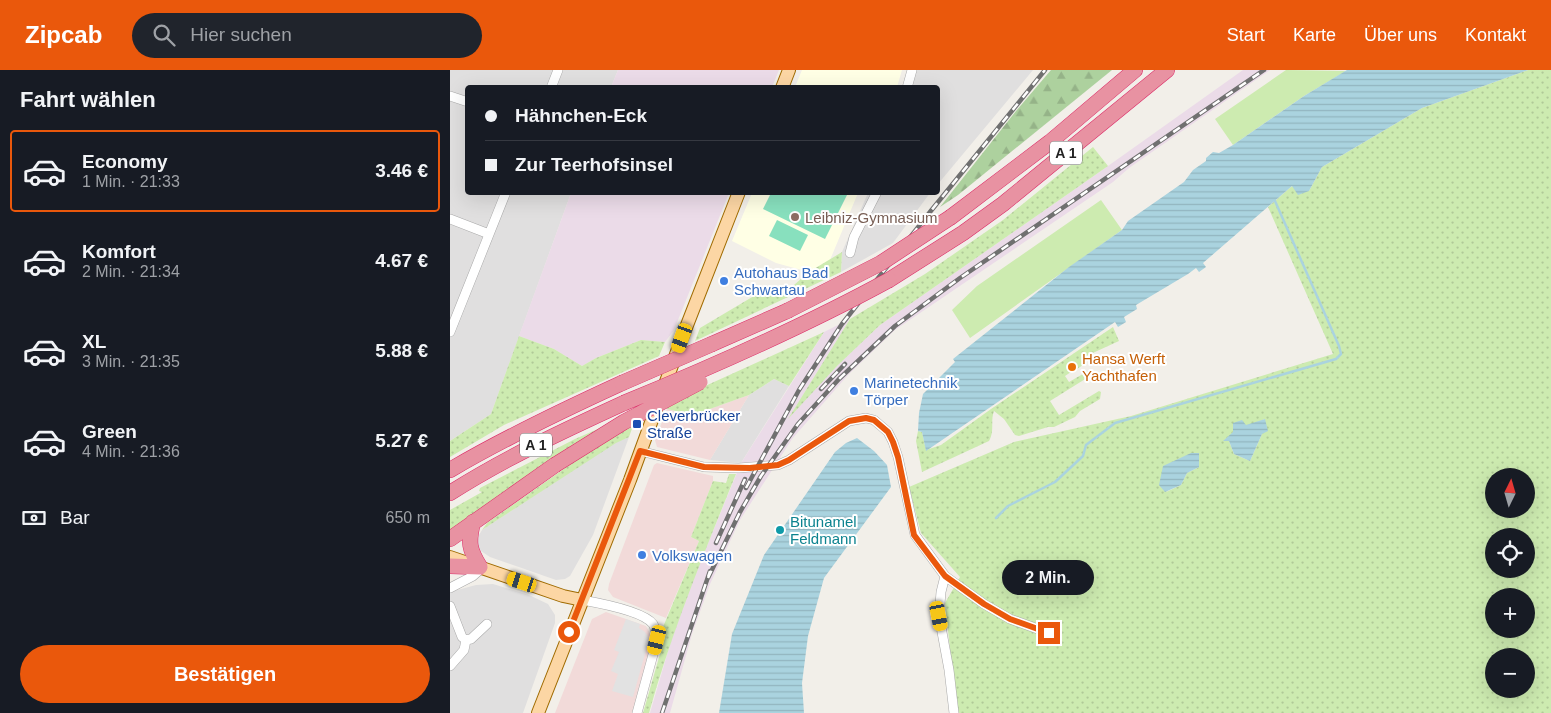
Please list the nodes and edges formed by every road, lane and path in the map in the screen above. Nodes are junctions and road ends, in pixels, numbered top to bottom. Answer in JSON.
{"nodes":[{"id":1,"x":558,"y":70,"type":"edge"},
{"id":2,"x":789,"y":70,"type":"edge"},
{"id":3,"x":912,"y":70,"type":"edge"},
{"id":4,"x":1135,"y":70,"type":"edge"},
{"id":5,"x":1167,"y":70,"type":"edge"},
{"id":6,"x":552,"y":85,"type":"edge"},
{"id":7,"x":783,"y":85,"type":"edge"},
{"id":8,"x":908,"y":85,"type":"edge"},
{"id":9,"x":450,"y":96,"type":"edge"},
{"id":10,"x":465,"y":101,"type":"edge"},
{"id":11,"x":505,"y":195,"type":"edge"},
{"id":12,"x":738,"y":195,"type":"edge"},
{"id":13,"x":875,"y":195,"type":"edge"},
{"id":14,"x":450,"y":219,"type":"edge"},
{"id":15,"x":489,"y":234,"type":"junction"},
{"id":16,"x":850,"y":253,"type":"dead end"},
{"id":17,"x":450,"y":332,"type":"edge"},
{"id":18,"x":714,"y":366,"type":"junction"},
{"id":19,"x":640,"y":451,"type":"junction"},
{"id":20,"x":450,"y":470,"type":"edge"},
{"id":21,"x":450,"y":493,"type":"edge"},
{"id":22,"x":473,"y":522,"type":"junction"},
{"id":23,"x":450,"y":539,"type":"edge"},
{"id":24,"x":450,"y":557,"type":"edge"},
{"id":25,"x":450,"y":566,"type":"edge"},
{"id":26,"x":481,"y":568,"type":"junction"},
{"id":27,"x":945,"y":576,"type":"junction"},
{"id":28,"x":450,"y":588,"type":"edge"},
{"id":29,"x":582,"y":600,"type":"junction"},
{"id":30,"x":450,"y":606,"type":"edge"},
{"id":31,"x":487,"y":624,"type":"dead end"},
{"id":32,"x":1049,"y":633,"type":"dead end"},
{"id":33,"x":466,"y":640,"type":"junction"},
{"id":34,"x":450,"y":666,"type":"edge"},
{"id":35,"x":538,"y":713,"type":"edge"},
{"id":36,"x":637,"y":713,"type":"edge"},
{"id":37,"x":954,"y":713,"type":"edge"}],
"edges":[{"from":1,"to":6,"type":"street"},
{"from":2,"to":7,"type":"main road"},
{"from":3,"to":8,"type":"street"},
{"from":4,"to":20,"type":"highway","number":"A 1","bridge":true},
{"from":5,"to":18,"type":"highway","number":"A 1","bridge":true},
{"from":9,"to":10,"type":"street"},
{"from":11,"to":15,"type":"street"},
{"from":12,"to":19,"type":"main road"},
{"from":13,"to":16,"type":"street"},
{"from":14,"to":15,"type":"street"},
{"from":15,"to":17,"type":"street"},
{"from":18,"to":21,"type":"highway","number":"A 1","bridge":true},
{"from":18,"to":22,"type":"highway","bridge":true},
{"from":19,"to":27,"type":"street"},
{"from":19,"to":29,"type":"main road"},
{"from":22,"to":23,"type":"highway"},
{"from":22,"to":26,"type":"highway"},
{"from":24,"to":26,"type":"main road"},
{"from":25,"to":26,"type":"highway"},
{"from":26,"to":28,"type":"street"},
{"from":26,"to":29,"type":"main road"},
{"from":27,"to":32,"type":"street"},
{"from":27,"to":37,"type":"street"},
{"from":29,"to":35,"type":"main road"},
{"from":29,"to":36,"type":"street"},
{"from":30,"to":33,"type":"street"},
{"from":31,"to":33,"type":"street"},
{"from":33,"to":34,"type":"street"}]}
